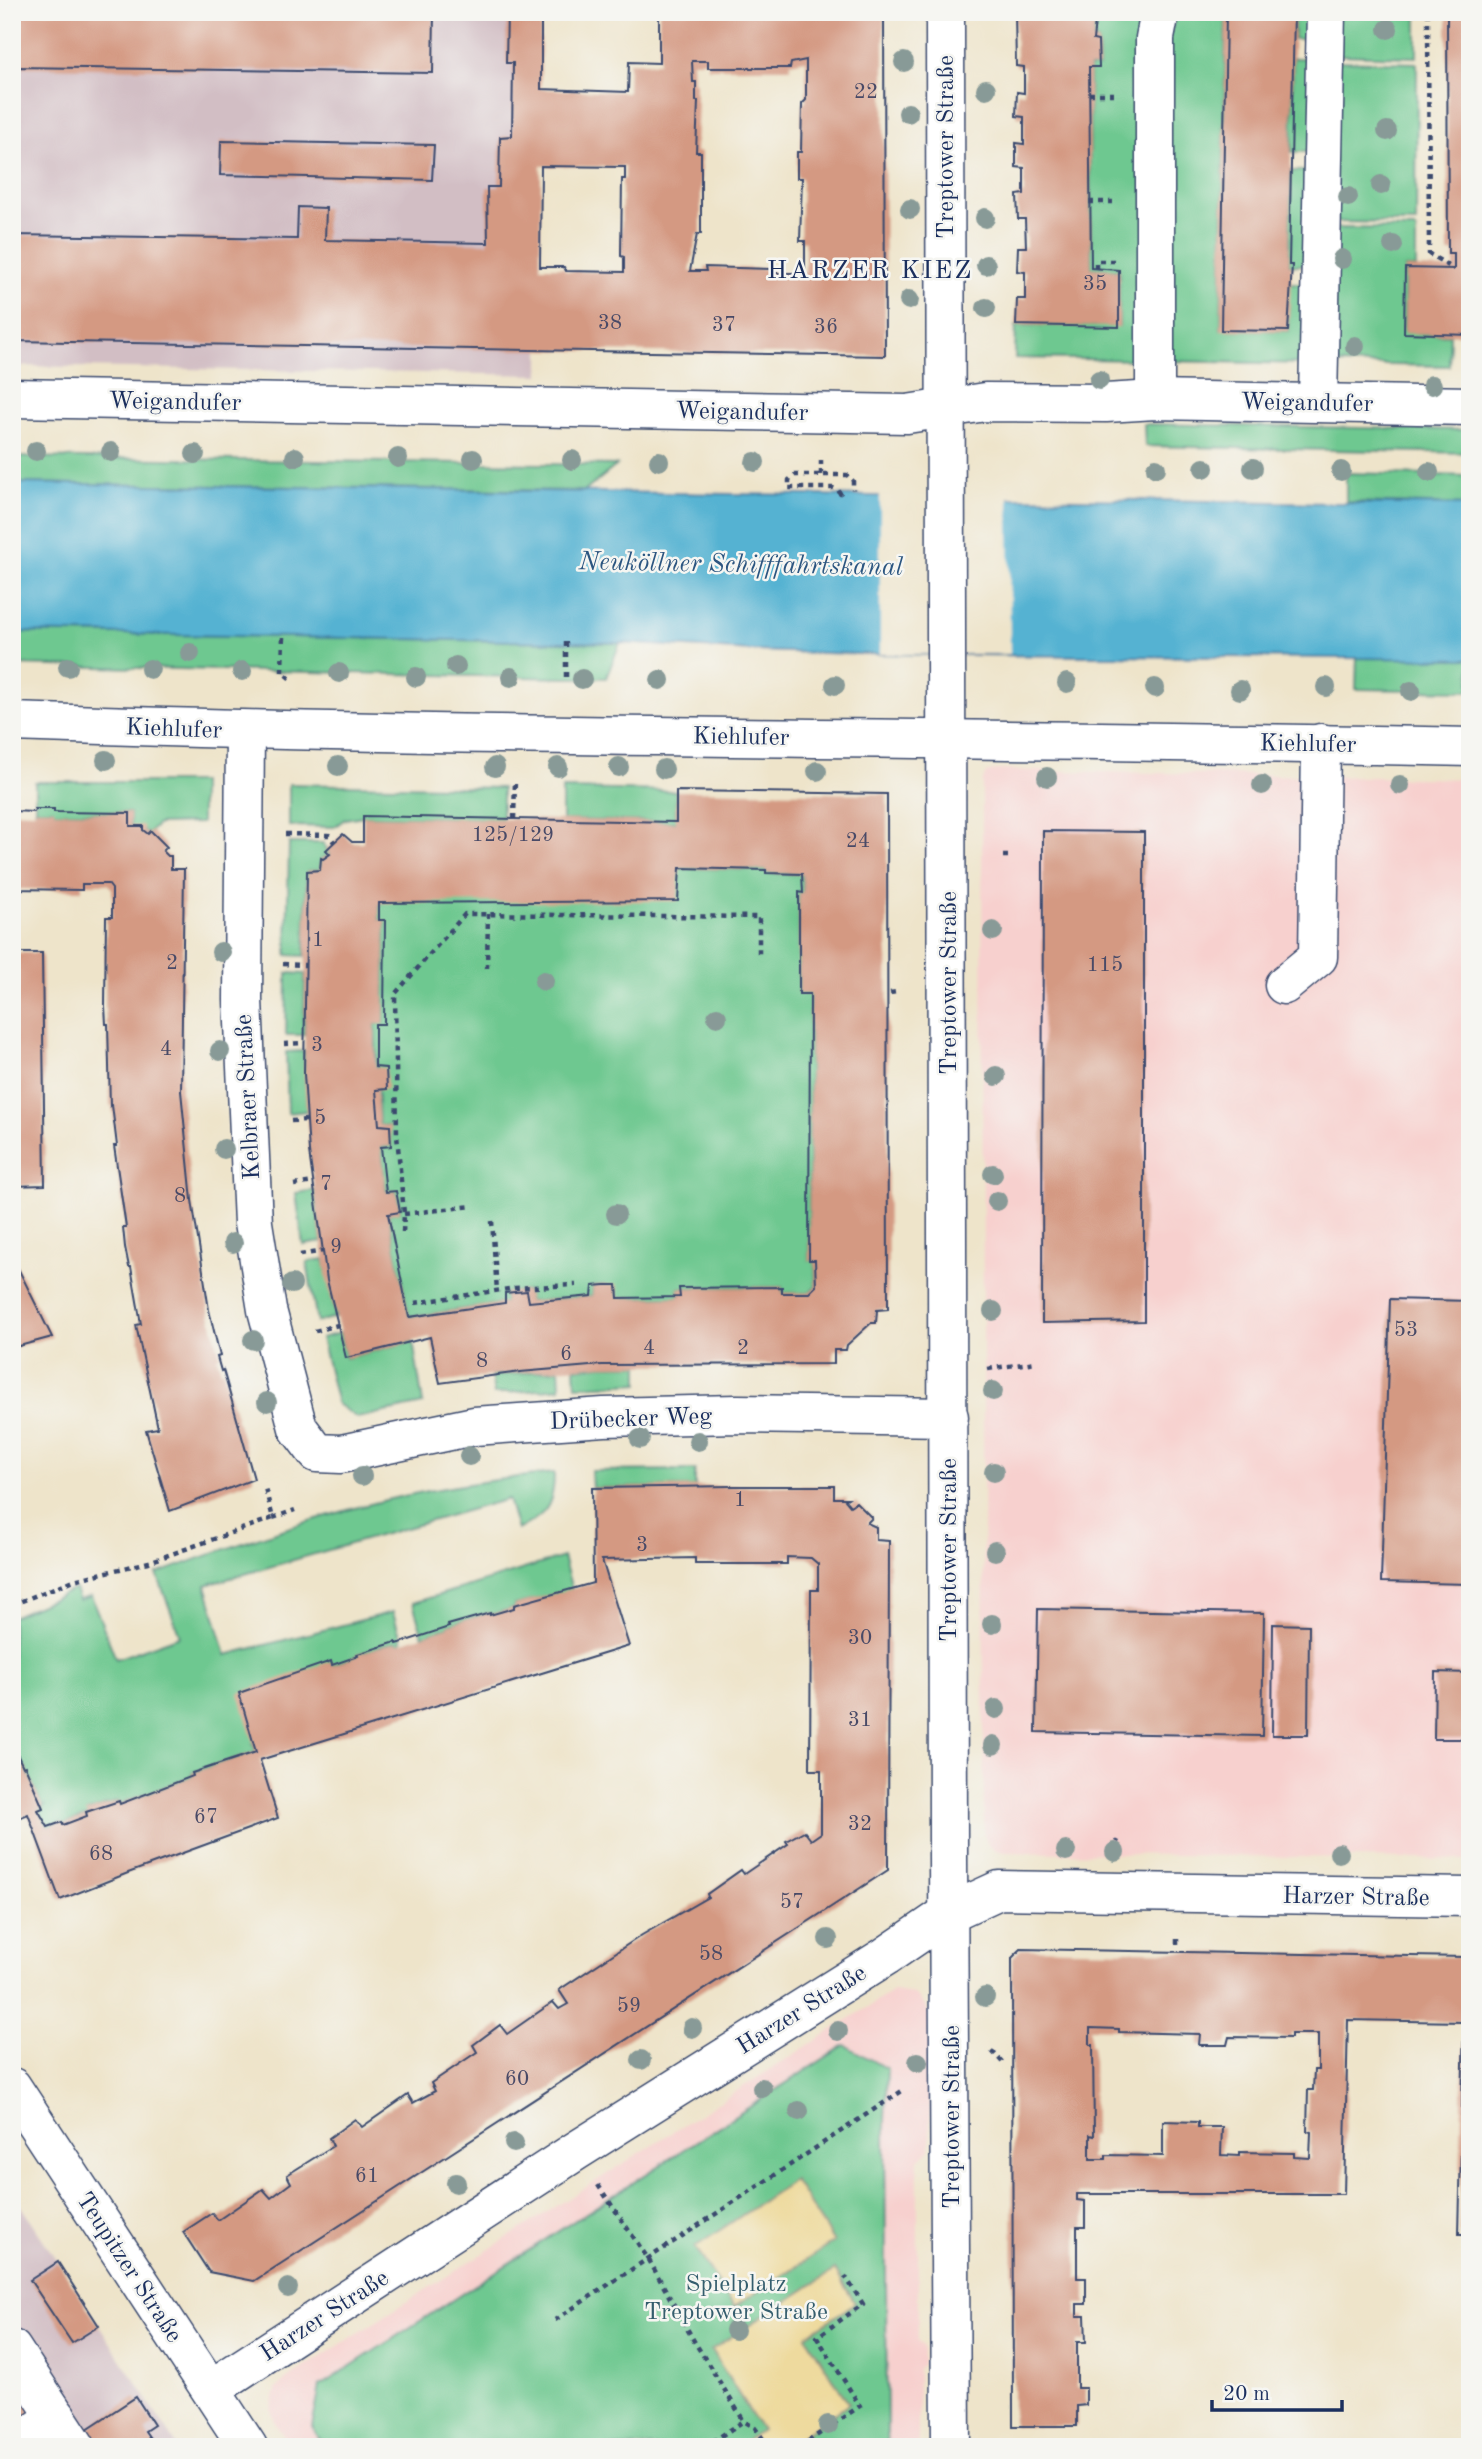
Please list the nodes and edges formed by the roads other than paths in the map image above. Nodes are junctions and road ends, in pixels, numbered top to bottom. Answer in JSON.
{"nodes":[{"id":1,"x":945,"y":12,"type":"edge"},
{"id":2,"x":1160,"y":12,"type":"edge"},
{"id":3,"x":1326,"y":12,"type":"edge"},
{"id":4,"x":12,"y":398,"type":"edge"},
{"id":5,"x":1155,"y":400,"type":"junction"},
{"id":6,"x":1318,"y":402,"type":"junction"},
{"id":7,"x":1470,"y":406,"type":"edge"},
{"id":8,"x":945,"y":407,"type":"junction"},
{"id":9,"x":12,"y":722,"type":"edge"},
{"id":10,"x":245,"y":730,"type":"junction"},
{"id":11,"x":947,"y":737,"type":"junction"},
{"id":12,"x":1321,"y":743,"type":"junction"},
{"id":13,"x":1470,"y":747,"type":"edge"},
{"id":14,"x":1284,"y":985,"type":"dead end"},
{"id":15,"x":949,"y":1417,"type":"junction"},
{"id":16,"x":317,"y":1453,"type":"joint"},
{"id":17,"x":1470,"y":1897,"type":"edge"},
{"id":18,"x":949,"y":1913,"type":"junction"},
{"id":19,"x":12,"y":2087,"type":"edge"},
{"id":20,"x":12,"y":2349,"type":"edge"},
{"id":21,"x":211,"y":2389,"type":"junction"},
{"id":22,"x":66,"y":2432,"type":"edge"},
{"id":23,"x":12,"y":2447,"type":"edge"},
{"id":24,"x":248,"y":2447,"type":"edge"},
{"id":25,"x":951,"y":2447,"type":"edge"}],
"edges":[{"from":1,"to":8,"type":"street","name":"Treptower Straße"},
{"from":2,"to":5,"type":"street"},
{"from":3,"to":6,"type":"street"},
{"from":4,"to":8,"type":"street","name":"Weigandufer"},
{"from":5,"to":6,"type":"street","name":"Weigandufer"},
{"from":5,"to":8,"type":"street","name":"Weigandufer"},
{"from":6,"to":7,"type":"street","name":"Weigandufer"},
{"from":8,"to":11,"type":"street","name":"Treptower Straße"},
{"from":9,"to":10,"type":"street","name":"Kiehlufer"},
{"from":10,"to":11,"type":"street","name":"Kiehlufer"},
{"from":10,"to":16,"type":"street","name":"Kelbraer Straße"},
{"from":11,"to":12,"type":"street","name":"Kiehlufer"},
{"from":11,"to":15,"type":"street","name":"Treptower Straße"},
{"from":12,"to":13,"type":"street","name":"Kiehlufer"},
{"from":12,"to":14,"type":"street"},
{"from":15,"to":16,"type":"street","name":"Drübecker Weg"},
{"from":15,"to":18,"type":"street","name":"Treptower Straße"},
{"from":17,"to":18,"type":"street","name":"Harzer Straße"},
{"from":18,"to":21,"type":"street","name":"Harzer Straße"},
{"from":18,"to":25,"type":"street","name":"Treptower Straße"},
{"from":19,"to":21,"type":"street","name":"Teupitzer Straße"},
{"from":20,"to":22,"type":"street"},
{"from":21,"to":24,"type":"street","name":"Teupitzer Straße"},
{"from":22,"to":23,"type":"street"}]}
